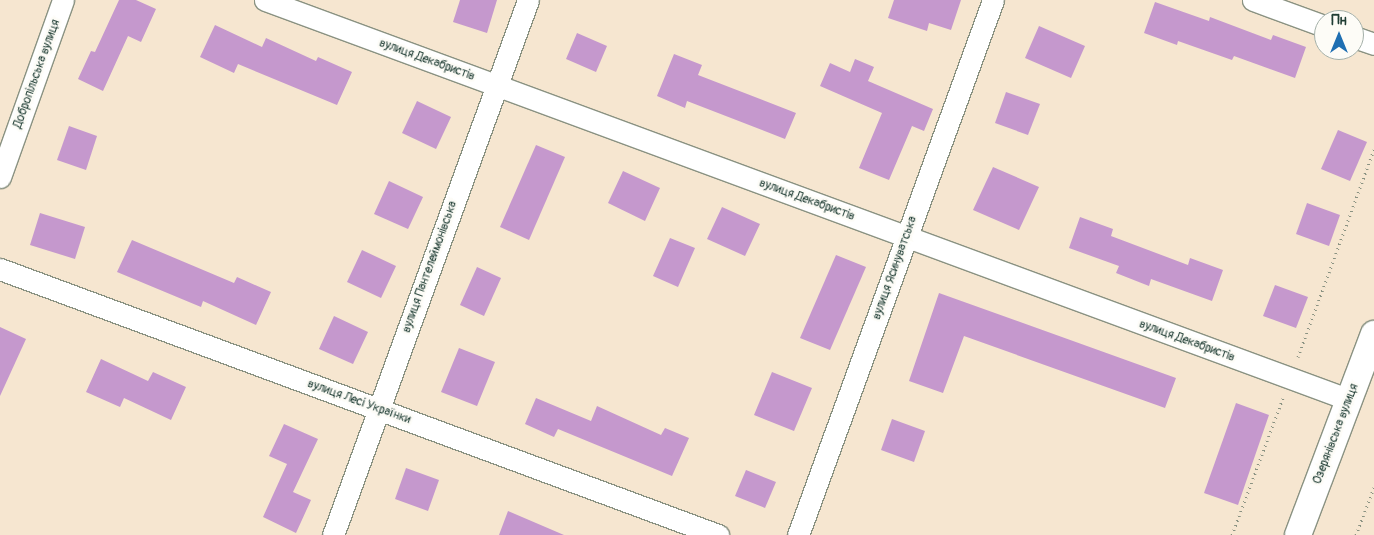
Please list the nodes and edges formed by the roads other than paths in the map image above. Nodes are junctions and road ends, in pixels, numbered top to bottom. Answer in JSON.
{"nodes":[{"id":1,"x":63,"y":0,"type":"edge"},
{"id":2,"x":265,"y":0,"type":"edge"},
{"id":3,"x":528,"y":0,"type":"edge"},
{"id":4,"x":993,"y":0,"type":"edge"},
{"id":5,"x":1254,"y":0,"type":"edge"},
{"id":6,"x":1314,"y":22,"type":"edge"},
{"id":7,"x":496,"y":86,"type":"junction"},
{"id":8,"x":0,"y":177,"type":"edge"},
{"id":9,"x":907,"y":237,"type":"junction"},
{"id":10,"x":0,"y":268,"type":"edge"},
{"id":11,"x":1374,"y":334,"type":"edge"},
{"id":12,"x":1350,"y":400,"type":"junction"},
{"id":13,"x":379,"y":409,"type":"junction"},
{"id":14,"x":333,"y":535,"type":"edge"},
{"id":15,"x":718,"y":535,"type":"edge"},
{"id":16,"x":798,"y":535,"type":"edge"},
{"id":17,"x":1298,"y":535,"type":"edge"}],
"edges":[{"from":1,"to":8,"type":"street","name":"Добропільська вулиця"},
{"from":2,"to":7,"type":"street","name":"вулиця Декабристів"},
{"from":3,"to":7,"type":"street","name":"вулиця Пантелеймонівська"},
{"from":4,"to":9,"type":"street","name":"вулиця Ясинуватська"},
{"from":5,"to":6,"type":"street"},
{"from":7,"to":9,"type":"street","name":"вулиця Декабристів"},
{"from":7,"to":13,"type":"street","name":"вулиця Пантелеймонівська"},
{"from":9,"to":12,"type":"street","name":"вулиця Декабристів"},
{"from":9,"to":16,"type":"street","name":"вулиця Ясинуватська"},
{"from":10,"to":13,"type":"street","name":"вулиця Лесі Українки"},
{"from":11,"to":12,"type":"street","name":"Озерянівська вулиця"},
{"from":12,"to":17,"type":"street","name":"Озерянівська вулиця"},
{"from":13,"to":14,"type":"street","name":"вулиця Пантелеймонівська"},
{"from":13,"to":15,"type":"street","name":"вулиця Лесі Українки"}]}
